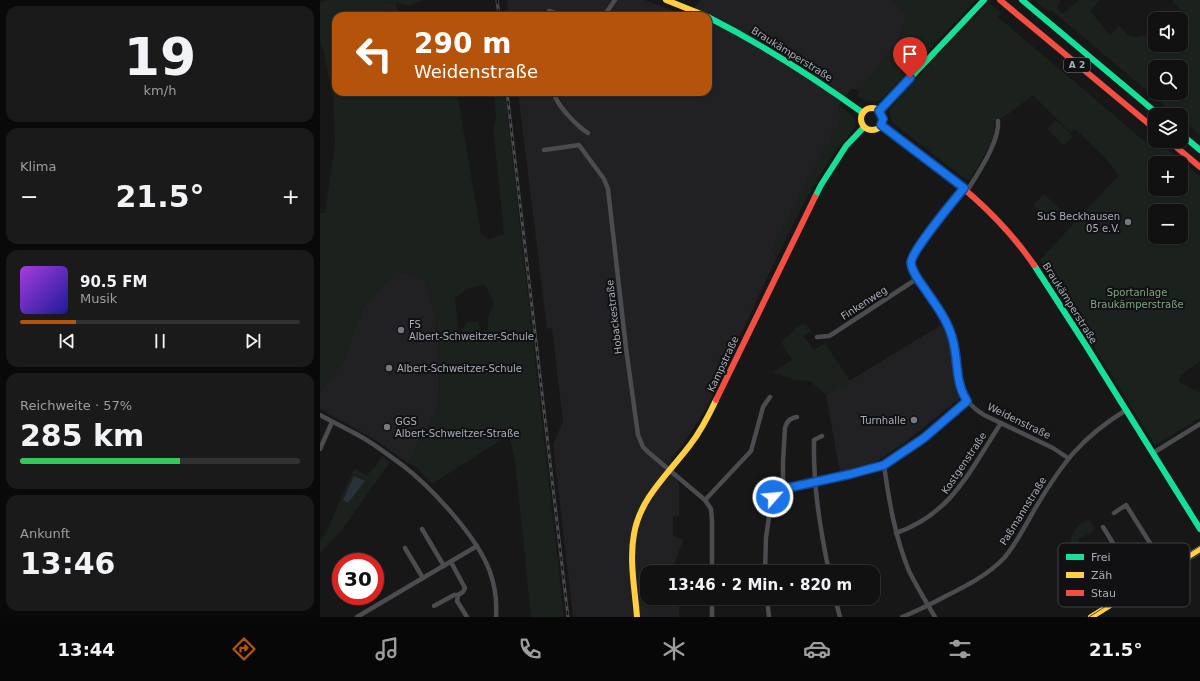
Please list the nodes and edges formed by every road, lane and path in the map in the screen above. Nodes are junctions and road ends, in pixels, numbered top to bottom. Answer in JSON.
{"nodes":[{"id":1,"x":615,"y":0,"type":"edge"},
{"id":2,"x":666,"y":0,"type":"edge"},
{"id":3,"x":1000,"y":0,"type":"edge"},
{"id":4,"x":1022,"y":0,"type":"edge"},
{"id":5,"x":983,"y":1,"type":"edge"},
{"id":6,"x":549,"y":11,"type":"dead end"},
{"id":7,"x":552,"y":12,"type":"edge"},
{"id":8,"x":607,"y":12,"type":"edge"},
{"id":9,"x":695,"y":12,"type":"edge"},
{"id":10,"x":712,"y":19,"type":"edge"},
{"id":11,"x":554,"y":96,"type":"edge"},
{"id":12,"x":1151,"y":108,"type":"edge"},
{"id":13,"x":879,"y":111,"type":"junction"},
{"id":14,"x":863,"y":112,"type":"junction"},
{"id":15,"x":998,"y":121,"type":"dead end"},
{"id":16,"x":1148,"y":123,"type":"edge"},
{"id":17,"x":881,"y":125,"type":"junction"},
{"id":18,"x":864,"y":127,"type":"junction"},
{"id":19,"x":588,"y":133,"type":"dead end"},
{"id":20,"x":1188,"y":140,"type":"edge"},
{"id":21,"x":1177,"y":148,"type":"edge"},
{"id":22,"x":544,"y":150,"type":"dead end"},
{"id":23,"x":1200,"y":150,"type":"edge"},
{"id":24,"x":1200,"y":167,"type":"edge"},
{"id":25,"x":965,"y":189,"type":"junction"},
{"id":26,"x":918,"y":278,"type":"junction"},
{"id":27,"x":817,"y":337,"type":"dead end"},
{"id":28,"x":770,"y":397,"type":"dead end"},
{"id":29,"x":967,"y":401,"type":"junction"},
{"id":30,"x":1126,"y":410,"type":"junction"},
{"id":31,"x":320,"y":415,"type":"edge"},
{"id":32,"x":797,"y":417,"type":"dead end"},
{"id":33,"x":332,"y":422,"type":"junction"},
{"id":34,"x":1001,"y":423,"type":"junction"},
{"id":35,"x":1200,"y":424,"type":"edge"},
{"id":36,"x":822,"y":436,"type":"dead end"},
{"id":37,"x":320,"y":449,"type":"edge"},
{"id":38,"x":1153,"y":453,"type":"junction"},
{"id":39,"x":1068,"y":458,"type":"junction"},
{"id":40,"x":884,"y":465,"type":"junction"},
{"id":41,"x":670,"y":470,"type":"junction"},
{"id":42,"x":815,"y":483,"type":"junction"},
{"id":43,"x":783,"y":489,"type":"junction"},
{"id":44,"x":705,"y":500,"type":"junction"},
{"id":45,"x":1114,"y":513,"type":"dead end"},
{"id":46,"x":1103,"y":527,"type":"dead end"},
{"id":47,"x":422,"y":529,"type":"dead end"},
{"id":48,"x":1200,"y":529,"type":"edge"},
{"id":49,"x":896,"y":533,"type":"junction"},
{"id":50,"x":1113,"y":543,"type":"edge"},
{"id":51,"x":1150,"y":543,"type":"edge"},
{"id":52,"x":477,"y":546,"type":"junction"},
{"id":53,"x":405,"y":548,"type":"dead end"},
{"id":54,"x":1200,"y":549,"type":"edge"},
{"id":55,"x":1190,"y":555,"type":"edge"},
{"id":56,"x":451,"y":562,"type":"junction"},
{"id":57,"x":712,"y":565,"type":"edge"},
{"id":58,"x":765,"y":565,"type":"edge"},
{"id":59,"x":828,"y":565,"type":"edge"},
{"id":60,"x":444,"y":566,"type":"junction"},
{"id":61,"x":423,"y":578,"type":"junction"},
{"id":62,"x":458,"y":595,"type":"junction"},
{"id":63,"x":712,"y":605,"type":"edge"},
{"id":64,"x":768,"y":605,"type":"edge"},
{"id":65,"x":837,"y":605,"type":"edge"},
{"id":66,"x":434,"y":606,"type":"dead end"},
{"id":67,"x":928,"y":606,"type":"junction"},
{"id":68,"x":1107,"y":607,"type":"edge"},
{"id":69,"x":357,"y":617,"type":"edge"},
{"id":70,"x":467,"y":617,"type":"edge"},
{"id":71,"x":496,"y":617,"type":"edge"},
{"id":72,"x":637,"y":617,"type":"edge"},
{"id":73,"x":712,"y":617,"type":"edge"},
{"id":74,"x":769,"y":617,"type":"edge"},
{"id":75,"x":840,"y":617,"type":"edge"},
{"id":76,"x":902,"y":617,"type":"edge"},
{"id":77,"x":935,"y":617,"type":"edge"},
{"id":78,"x":1091,"y":617,"type":"edge"}],
"edges":[{"from":1,"to":8,"type":"street"},
{"from":2,"to":9,"type":"main road","name":"Braukämperstraße"},
{"from":3,"to":16,"type":"main road","number":"A 2"},
{"from":4,"to":12,"type":"main road","number":"A 2"},
{"from":5,"to":13,"type":"main road"},
{"from":6,"to":7,"type":"street"},
{"from":10,"to":14,"type":"main road","name":"Braukämperstraße"},
{"from":11,"to":19,"type":"street"},
{"from":13,"to":14,"type":"main road"},
{"from":13,"to":17,"type":"main road"},
{"from":14,"to":18,"type":"main road"},
{"from":15,"to":25,"type":"street"},
{"from":17,"to":18,"type":"main road"},
{"from":17,"to":25,"type":"main road","name":"Braukämperstraße"},
{"from":18,"to":41,"type":"main road","name":"Kampstraße"},
{"from":20,"to":23,"type":"main road"},
{"from":21,"to":24,"type":"main road"},
{"from":22,"to":41,"type":"street","name":"Hobackestraße"},
{"from":25,"to":26,"type":"street","name":"Weidenstraße"},
{"from":25,"to":30,"type":"main road","name":"Braukämperstraße"},
{"from":26,"to":27,"type":"street","name":"Finkenweg"},
{"from":26,"to":29,"type":"street","name":"Weidenstraße"},
{"from":28,"to":44,"type":"street"},
{"from":29,"to":34,"type":"street","name":"Weidenstraße"},
{"from":29,"to":40,"type":"street"},
{"from":30,"to":38,"type":"main road","name":"Braukämperstraße"},
{"from":30,"to":39,"type":"street","name":"Paßmannstraße"},
{"from":31,"to":33,"type":"street"},
{"from":32,"to":43,"type":"street"},
{"from":33,"to":37,"type":"street"},
{"from":33,"to":52,"type":"street"},
{"from":34,"to":39,"type":"street","name":"Weidenstraße"},
{"from":34,"to":49,"type":"street","name":"Kostgenstraße"},
{"from":35,"to":38,"type":"street"},
{"from":36,"to":42,"type":"street"},
{"from":38,"to":48,"type":"main road","name":"Braukämperstraße"},
{"from":39,"to":67,"type":"street","name":"Paßmannstraße"},
{"from":40,"to":42,"type":"street"},
{"from":40,"to":49,"type":"street"},
{"from":41,"to":44,"type":"street","name":"Hobackestraße"},
{"from":41,"to":72,"type":"main road","name":"Kampstraße"},
{"from":42,"to":43,"type":"street"},
{"from":42,"to":59,"type":"street"},
{"from":43,"to":58,"type":"street"},
{"from":44,"to":57,"type":"street","name":"Hobackestraße"},
{"from":45,"to":51,"type":"street"},
{"from":46,"to":50,"type":"street"},
{"from":47,"to":60,"type":"street"},
{"from":49,"to":67,"type":"street"},
{"from":52,"to":56,"type":"street"},
{"from":52,"to":71,"type":"street"},
{"from":53,"to":61,"type":"street"},
{"from":54,"to":55,"type":"main road"},
{"from":56,"to":60,"type":"street"},
{"from":56,"to":62,"type":"street"},
{"from":60,"to":61,"type":"street"},
{"from":61,"to":69,"type":"street"},
{"from":62,"to":66,"type":"street"},
{"from":62,"to":70,"type":"street"},
{"from":63,"to":73,"type":"street"},
{"from":64,"to":74,"type":"street"},
{"from":65,"to":75,"type":"street"},
{"from":67,"to":76,"type":"street","name":"Paßmannstraße"},
{"from":67,"to":77,"type":"street"},
{"from":68,"to":78,"type":"main road"}]}
